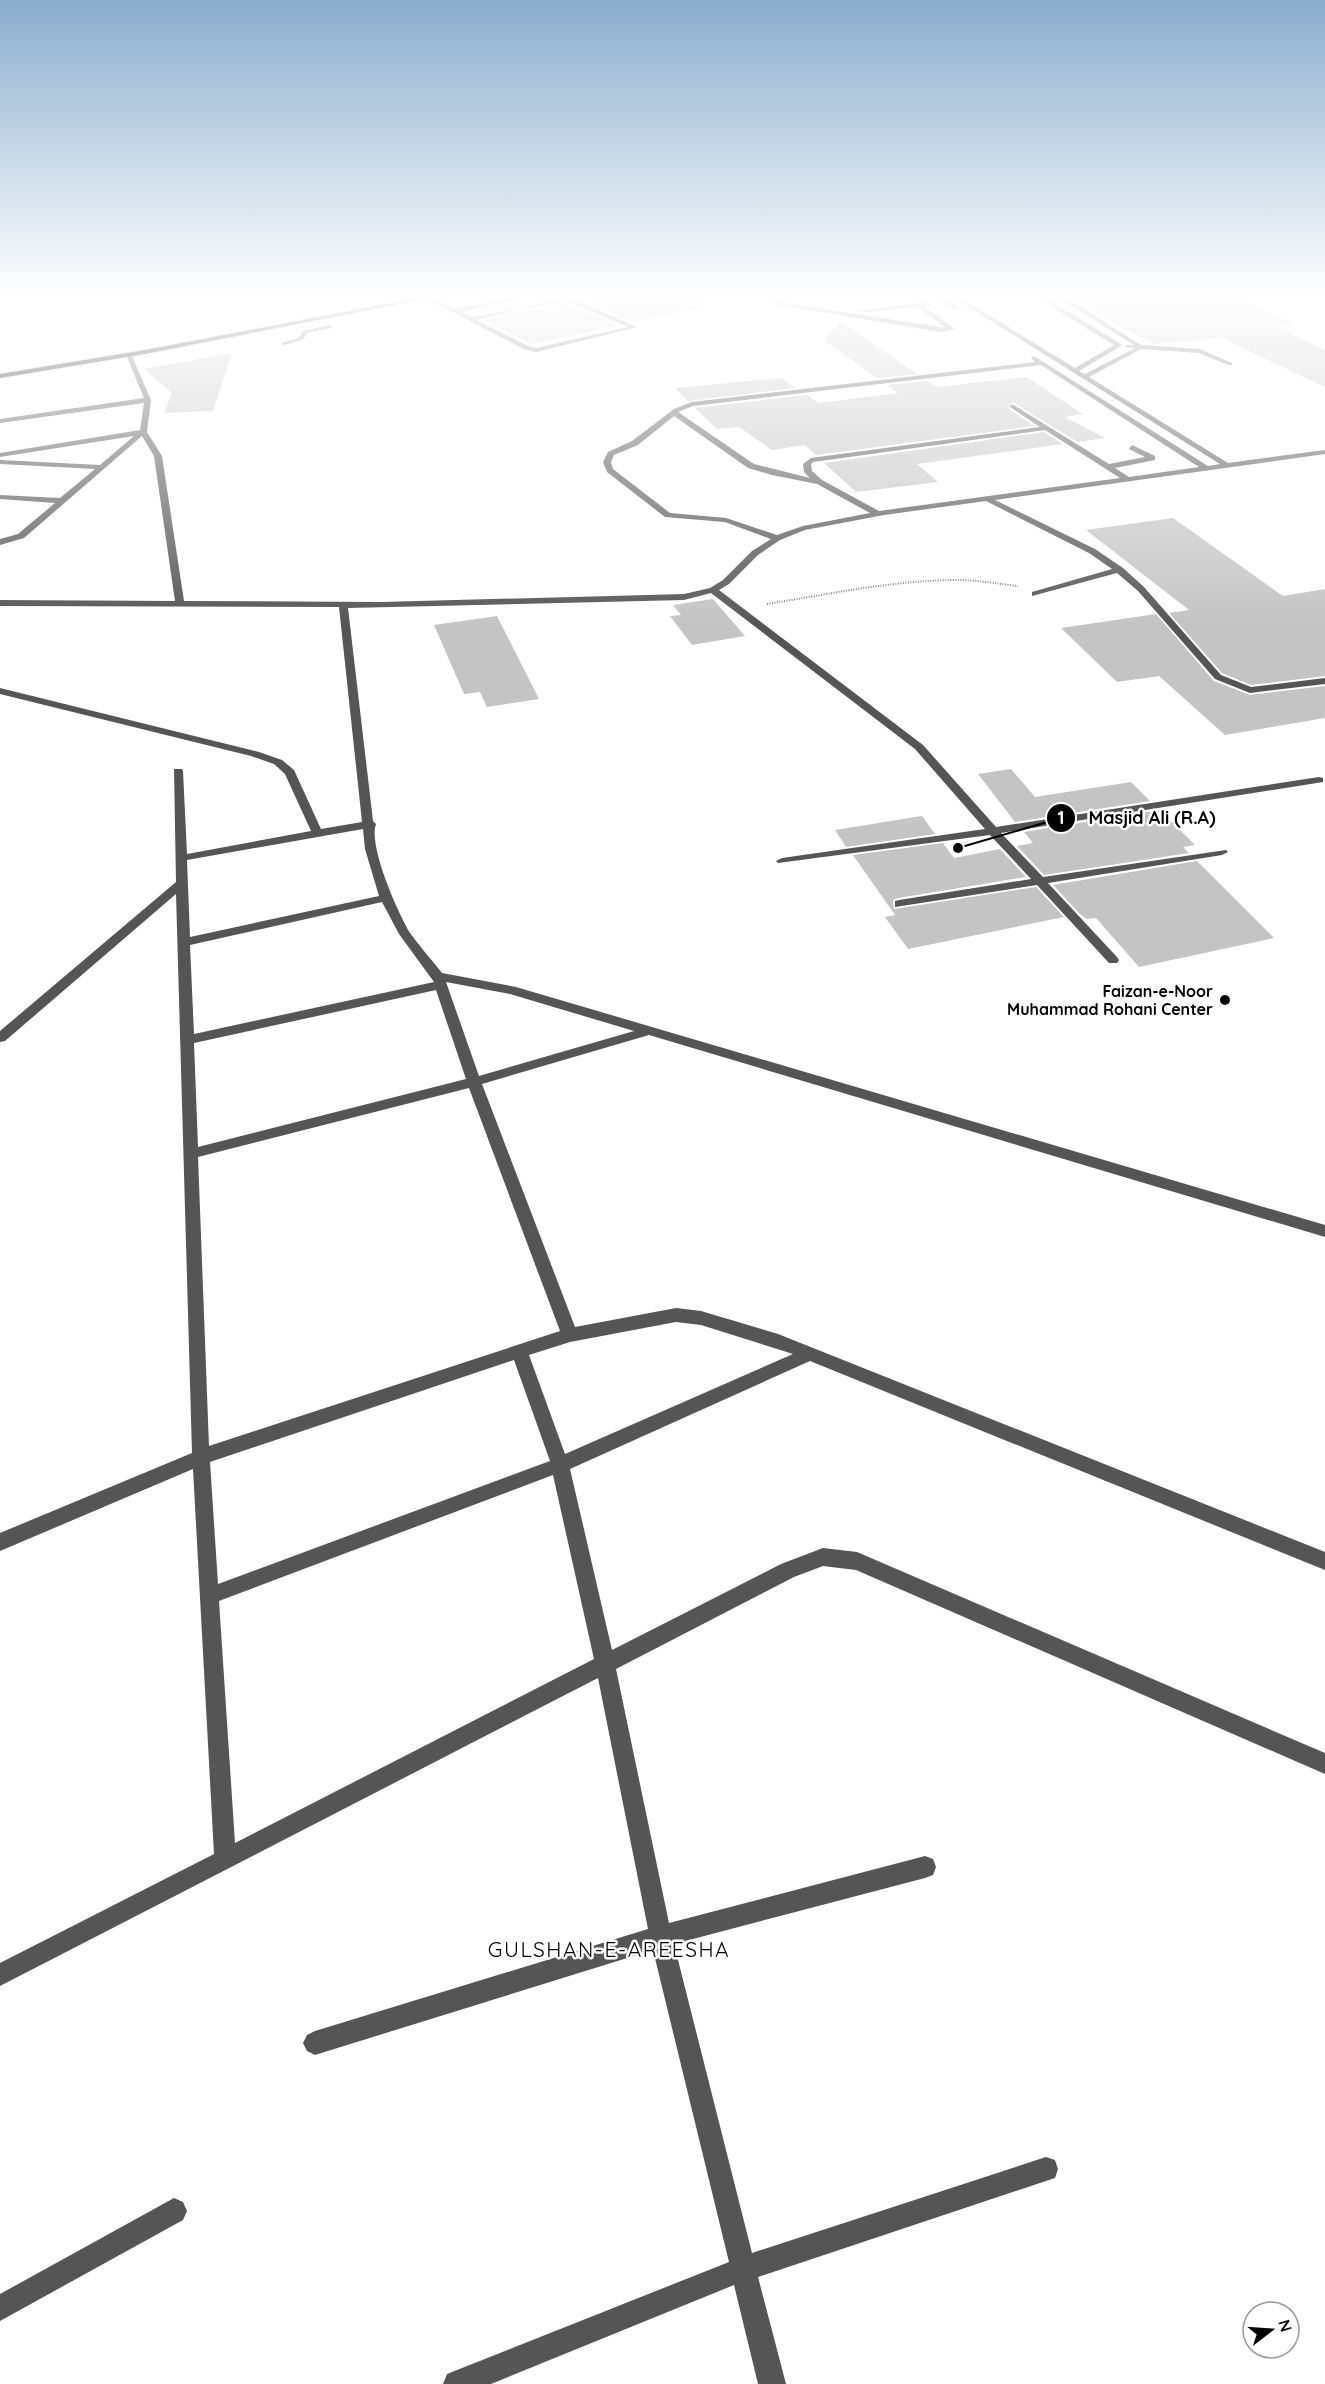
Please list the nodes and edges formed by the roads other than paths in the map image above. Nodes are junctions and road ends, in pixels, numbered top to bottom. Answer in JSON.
{"nodes":[{"id":1,"x":118,"y":404,"type":"edge"},
{"id":2,"x":147,"y":404,"type":"edge"},
{"id":3,"x":691,"y":404,"type":"edge"},
{"id":4,"x":1106,"y":404,"type":"edge"},
{"id":5,"x":1129,"y":404,"type":"edge"},
{"id":6,"x":1012,"y":405,"type":"dead end"},
{"id":7,"x":674,"y":413,"type":"junction"},
{"id":8,"x":0,"y":421,"type":"edge"},
{"id":9,"x":1047,"y":428,"type":"junction"},
{"id":10,"x":143,"y":432,"type":"junction"},
{"id":11,"x":1132,"y":447,"type":"dead end"},
{"id":12,"x":1325,"y":452,"type":"edge"},
{"id":13,"x":0,"y":455,"type":"edge"},
{"id":14,"x":0,"y":462,"type":"edge"},
{"id":15,"x":1226,"y":465,"type":"junction"},
{"id":16,"x":101,"y":467,"type":"junction"},
{"id":17,"x":1108,"y":467,"type":"junction"},
{"id":18,"x":1206,"y":468,"type":"junction"},
{"id":19,"x":1126,"y":479,"type":"junction"},
{"id":20,"x":819,"y":482,"type":"junction"},
{"id":21,"x":0,"y":497,"type":"edge"},
{"id":22,"x":987,"y":499,"type":"junction"},
{"id":23,"x":62,"y":501,"type":"junction"},
{"id":24,"x":878,"y":514,"type":"junction"},
{"id":25,"x":777,"y":538,"type":"junction"},
{"id":26,"x":0,"y":542,"type":"edge"},
{"id":27,"x":1120,"y":570,"type":"junction"},
{"id":28,"x":713,"y":590,"type":"junction"},
{"id":29,"x":1035,"y":594,"type":"dead end"},
{"id":30,"x":0,"y":603,"type":"edge"},
{"id":31,"x":180,"y":604,"type":"junction"},
{"id":32,"x":342,"y":605,"type":"junction"},
{"id":33,"x":1325,"y":681,"type":"edge"},
{"id":34,"x":0,"y":691,"type":"edge"},
{"id":35,"x":177,"y":771,"type":"dead end"},
{"id":36,"x":1319,"y":780,"type":"dead end"},
{"id":37,"x":370,"y":824,"type":"junction"},
{"id":38,"x":993,"y":831,"type":"junction"},
{"id":39,"x":317,"y":833,"type":"junction"},
{"id":40,"x":1222,"y":852,"type":"dead end"},
{"id":41,"x":181,"y":858,"type":"junction"},
{"id":42,"x":782,"y":861,"type":"dead end"},
{"id":43,"x":1040,"y":881,"type":"junction"},
{"id":44,"x":183,"y":882,"type":"junction"},
{"id":45,"x":386,"y":898,"type":"junction"},
{"id":46,"x":900,"y":904,"type":"dead end"},
{"id":47,"x":184,"y":942,"type":"junction"},
{"id":48,"x":1113,"y":960,"type":"dead end"},
{"id":49,"x":439,"y":981,"type":"junction"},
{"id":50,"x":649,"y":1031,"type":"junction"},
{"id":51,"x":0,"y":1038,"type":"edge"},
{"id":52,"x":188,"y":1040,"type":"junction"},
{"id":53,"x":474,"y":1082,"type":"junction"},
{"id":54,"x":191,"y":1154,"type":"junction"},
{"id":55,"x":1325,"y":1231,"type":"edge"},
{"id":56,"x":570,"y":1335,"type":"junction"},
{"id":57,"x":519,"y":1350,"type":"junction"},
{"id":58,"x":810,"y":1354,"type":"junction"},
{"id":59,"x":201,"y":1457,"type":"junction"},
{"id":60,"x":560,"y":1465,"type":"junction"},
{"id":61,"x":0,"y":1542,"type":"edge"},
{"id":62,"x":1325,"y":1561,"type":"edge"},
{"id":63,"x":209,"y":1596,"type":"junction"},
{"id":64,"x":605,"y":1665,"type":"junction"},
{"id":65,"x":1325,"y":1764,"type":"edge"},
{"id":66,"x":225,"y":1858,"type":"junction"},
{"id":67,"x":925,"y":1868,"type":"dead end"},
{"id":68,"x":661,"y":1935,"type":"junction"},
{"id":69,"x":0,"y":1975,"type":"edge"},
{"id":70,"x":315,"y":2043,"type":"dead end"},
{"id":71,"x":1046,"y":2169,"type":"dead end"},
{"id":72,"x":174,"y":2211,"type":"dead end"},
{"id":73,"x":745,"y":2268,"type":"junction"},
{"id":74,"x":0,"y":2308,"type":"edge"},
{"id":75,"x":457,"y":2384,"type":"edge"},
{"id":76,"x":772,"y":2384,"type":"edge"}],
"edges":[{"from":1,"to":8,"type":"street"},
{"from":2,"to":10,"type":"street"},
{"from":3,"to":7,"type":"street"},
{"from":4,"to":18,"type":"street"},
{"from":5,"to":15,"type":"street"},
{"from":6,"to":9,"type":"street"},
{"from":7,"to":20,"type":"street"},
{"from":7,"to":25,"type":"street"},
{"from":9,"to":17,"type":"street"},
{"from":9,"to":20,"type":"street"},
{"from":10,"to":13,"type":"street"},
{"from":10,"to":16,"type":"street"},
{"from":10,"to":31,"type":"street"},
{"from":11,"to":17,"type":"street"},
{"from":12,"to":15,"type":"street"},
{"from":14,"to":16,"type":"street"},
{"from":15,"to":18,"type":"street"},
{"from":16,"to":23,"type":"street"},
{"from":17,"to":19,"type":"street"},
{"from":18,"to":19,"type":"street"},
{"from":19,"to":22,"type":"street"},
{"from":20,"to":24,"type":"street"},
{"from":21,"to":23,"type":"street"},
{"from":22,"to":24,"type":"street"},
{"from":22,"to":27,"type":"street"},
{"from":23,"to":26,"type":"street"},
{"from":24,"to":25,"type":"street"},
{"from":25,"to":28,"type":"street"},
{"from":27,"to":29,"type":"street"},
{"from":27,"to":33,"type":"street"},
{"from":28,"to":32,"type":"street"},
{"from":28,"to":38,"type":"street"},
{"from":30,"to":31,"type":"street"},
{"from":31,"to":32,"type":"street"},
{"from":32,"to":37,"type":"street"},
{"from":34,"to":39,"type":"street"},
{"from":35,"to":41,"type":"street"},
{"from":36,"to":38,"type":"street"},
{"from":37,"to":39,"type":"street"},
{"from":37,"to":45,"type":"street"},
{"from":38,"to":42,"type":"street"},
{"from":38,"to":43,"type":"street"},
{"from":39,"to":41,"type":"street"},
{"from":40,"to":43,"type":"street"},
{"from":41,"to":44,"type":"street"},
{"from":43,"to":46,"type":"street"},
{"from":43,"to":48,"type":"street"},
{"from":44,"to":47,"type":"street"},
{"from":44,"to":51,"type":"street"},
{"from":45,"to":47,"type":"street"},
{"from":45,"to":49,"type":"street"},
{"from":47,"to":52,"type":"street"},
{"from":49,"to":50,"type":"street"},
{"from":49,"to":52,"type":"street"},
{"from":49,"to":53,"type":"street"},
{"from":50,"to":53,"type":"street"},
{"from":50,"to":55,"type":"street"},
{"from":52,"to":54,"type":"street"},
{"from":53,"to":54,"type":"street"},
{"from":53,"to":56,"type":"street"},
{"from":54,"to":59,"type":"street"},
{"from":56,"to":57,"type":"street"},
{"from":56,"to":58,"type":"street"},
{"from":57,"to":59,"type":"street"},
{"from":57,"to":60,"type":"street"},
{"from":58,"to":60,"type":"street"},
{"from":58,"to":62,"type":"street"},
{"from":59,"to":61,"type":"street"},
{"from":59,"to":63,"type":"street"},
{"from":60,"to":63,"type":"street"},
{"from":60,"to":64,"type":"street"},
{"from":63,"to":66,"type":"street"},
{"from":64,"to":65,"type":"street"},
{"from":64,"to":66,"type":"street"},
{"from":64,"to":68,"type":"street"},
{"from":66,"to":69,"type":"street"},
{"from":67,"to":68,"type":"street"},
{"from":68,"to":70,"type":"street"},
{"from":68,"to":73,"type":"street"},
{"from":71,"to":73,"type":"street"},
{"from":72,"to":74,"type":"street"},
{"from":73,"to":75,"type":"street"},
{"from":73,"to":76,"type":"street"}]}
